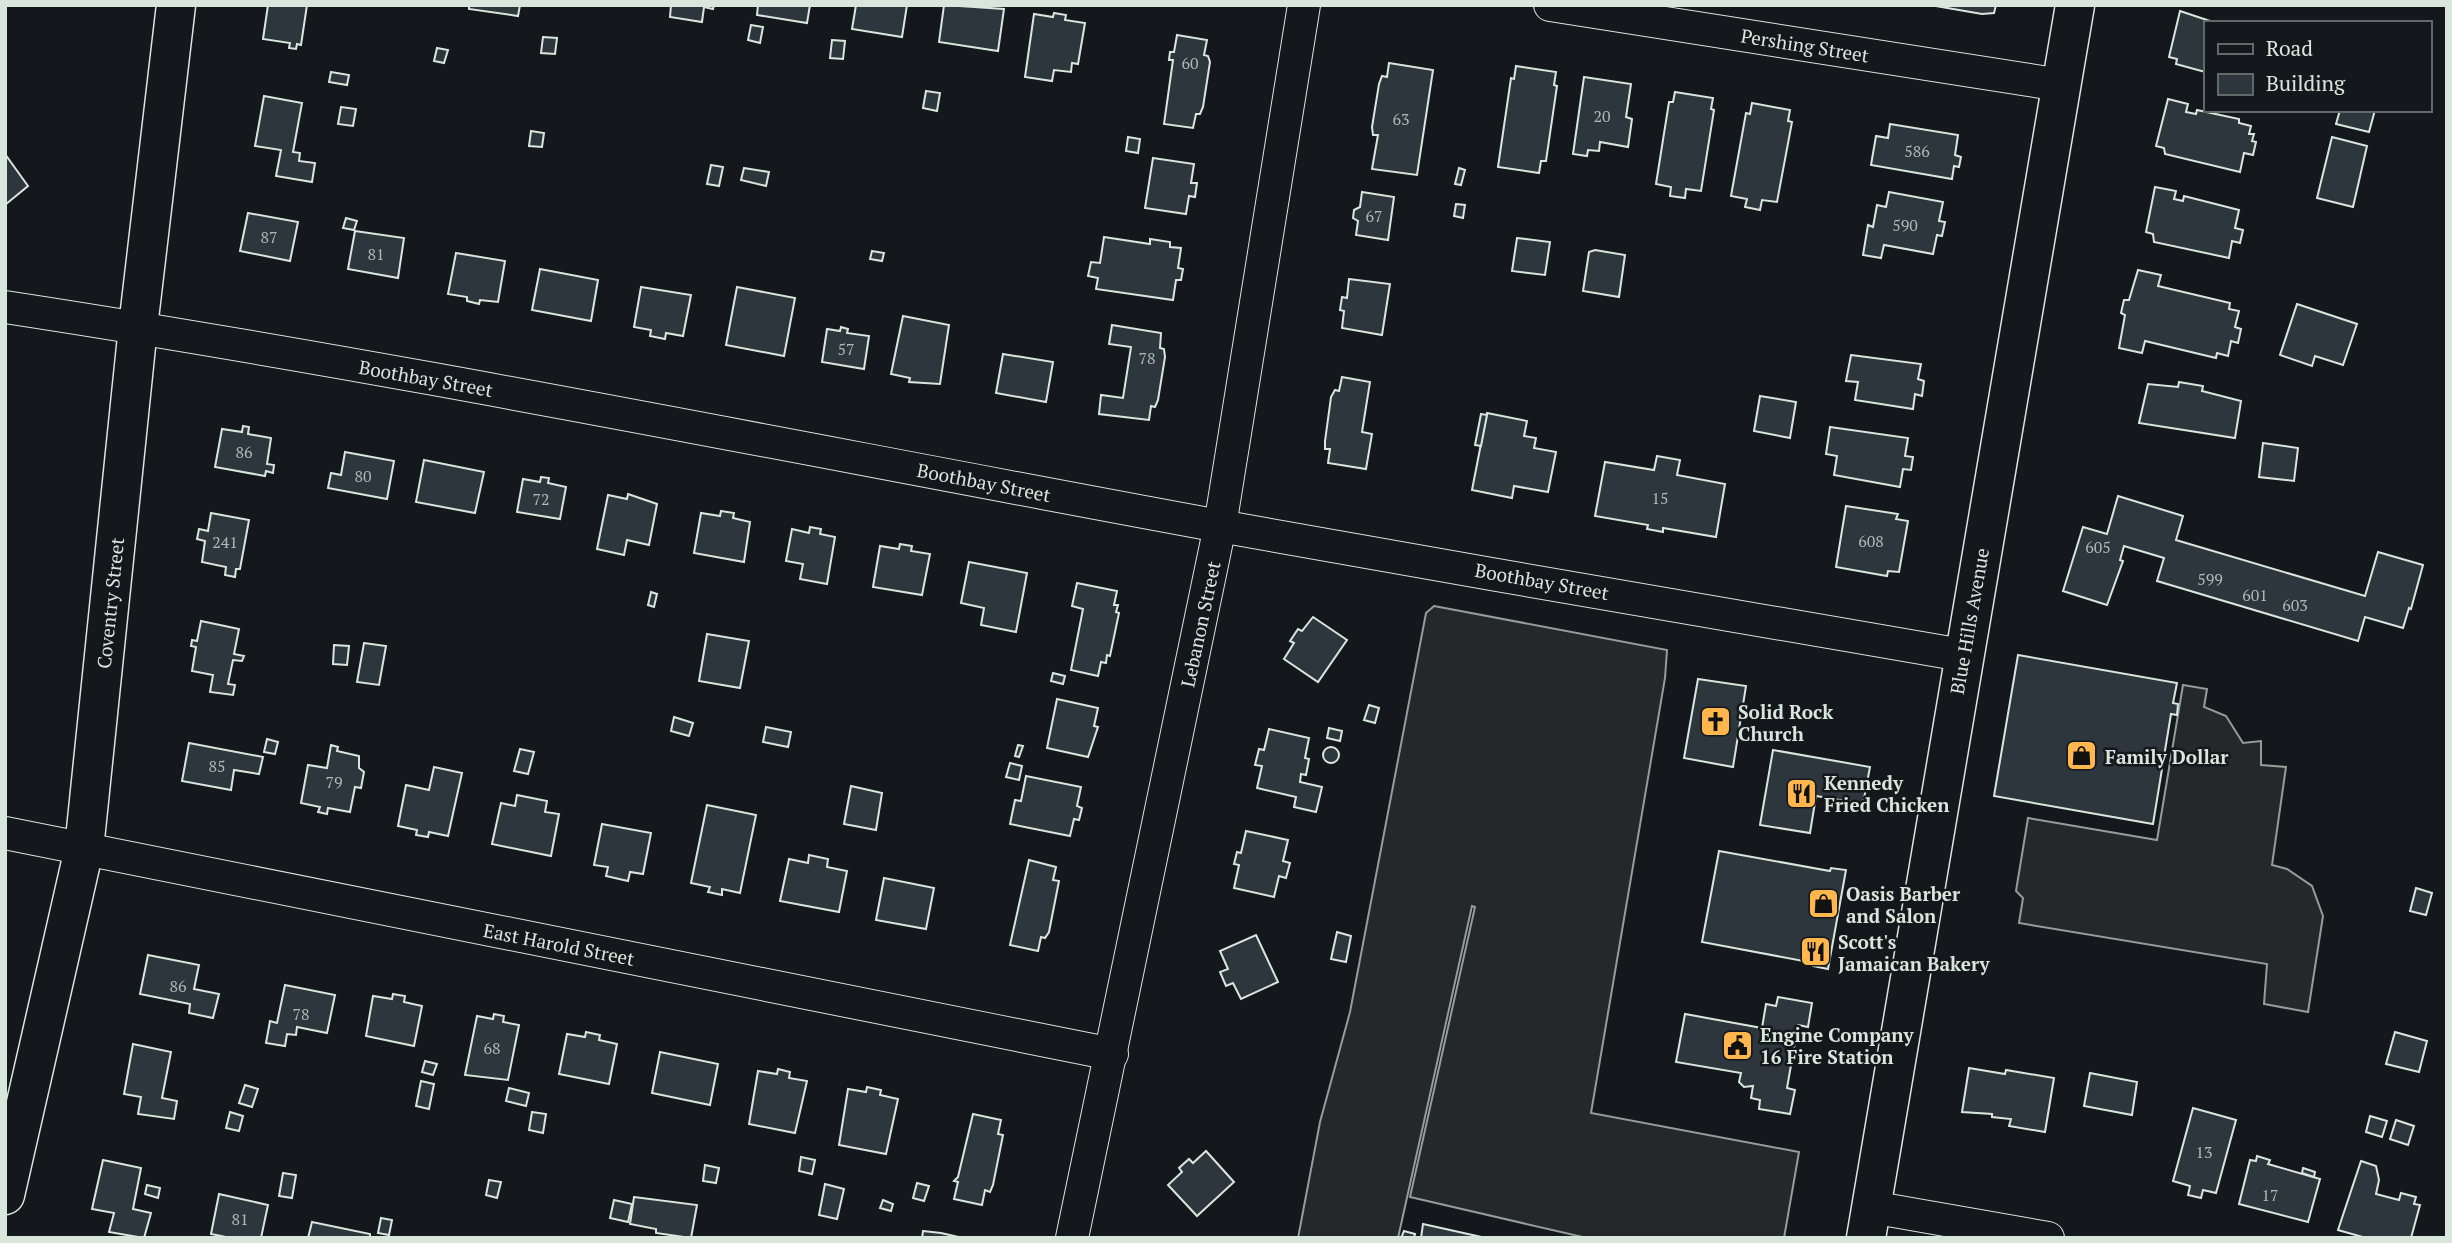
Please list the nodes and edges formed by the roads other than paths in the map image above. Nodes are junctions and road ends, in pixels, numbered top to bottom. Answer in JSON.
{"nodes":[{"id":1,"x":176,"y":5,"type":"edge"},
{"id":2,"x":1304,"y":5,"type":"edge"},
{"id":3,"x":1550,"y":5,"type":"edge"},
{"id":4,"x":2075,"y":5,"type":"edge"},
{"id":5,"x":2061,"y":85,"type":"junction"},
{"id":6,"x":5,"y":307,"type":"edge"},
{"id":7,"x":138,"y":327,"type":"junction"},
{"id":8,"x":1220,"y":526,"type":"junction"},
{"id":9,"x":1962,"y":654,"type":"junction"},
{"id":10,"x":5,"y":833,"type":"edge"},
{"id":11,"x":84,"y":849,"type":"junction"},
{"id":12,"x":1112,"y":1054,"type":"junction"},
{"id":13,"x":5,"y":1195,"type":"edge"},
{"id":14,"x":1868,"y":1222,"type":"edge"},
{"id":15,"x":1072,"y":1238,"type":"edge"},
{"id":16,"x":2048,"y":1238,"type":"edge"}],
"edges":[{"from":1,"to":7,"type":"main road","name":"Coventry Street"},
{"from":2,"to":8,"type":"street","name":"Lebanon Street"},
{"from":3,"to":5,"type":"street","name":"Pershing Street"},
{"from":4,"to":5,"type":"main road","name":"Blue Hills Avenue"},
{"from":5,"to":9,"type":"main road","name":"Blue Hills Avenue"},
{"from":6,"to":7,"type":"street","name":"Boothbay Street"},
{"from":7,"to":8,"type":"street","name":"Boothbay Street"},
{"from":7,"to":11,"type":"main road","name":"Coventry Street"},
{"from":8,"to":9,"type":"street","name":"Boothbay Street"},
{"from":8,"to":12,"type":"street","name":"Lebanon Street"},
{"from":9,"to":14,"type":"main road","name":"Blue Hills Avenue"},
{"from":10,"to":11,"type":"street","name":"East Harold Street"},
{"from":11,"to":12,"type":"street","name":"East Harold Street"},
{"from":11,"to":13,"type":"main road","name":"Coventry Street"},
{"from":12,"to":15,"type":"street","name":"Lebanon Street"},
{"from":14,"to":16,"type":"street"}]}
